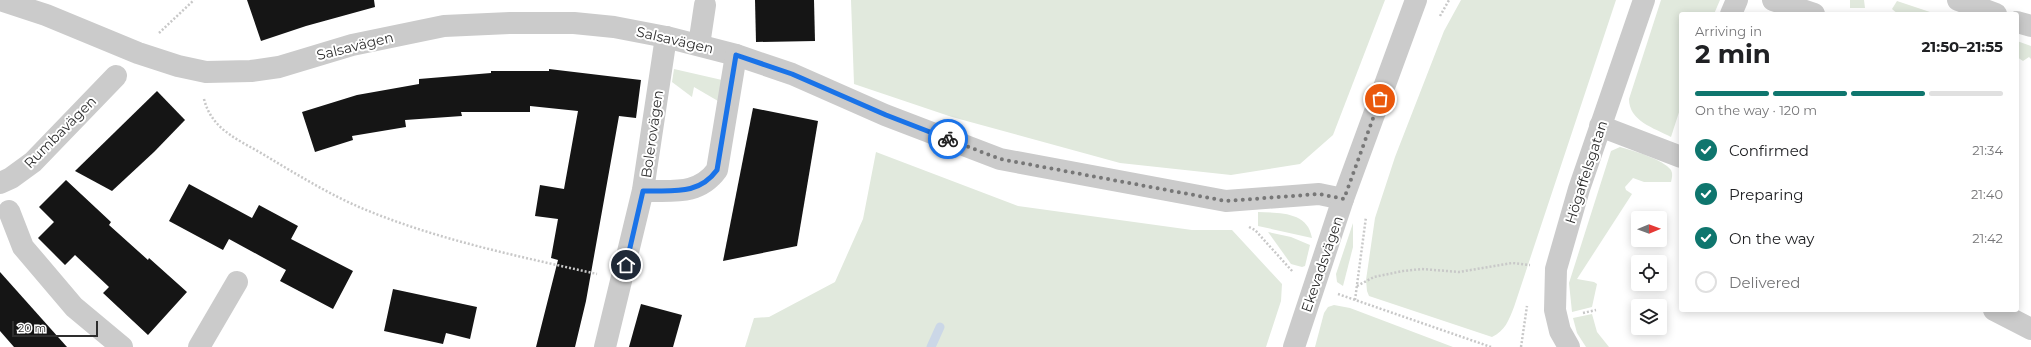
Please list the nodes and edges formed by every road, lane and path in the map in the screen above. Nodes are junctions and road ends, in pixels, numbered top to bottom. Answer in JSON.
{"nodes":[{"id":1,"x":0,"y":0,"type":"edge"},
{"id":2,"x":1416,"y":0,"type":"edge"},
{"id":3,"x":1449,"y":0,"type":"edge"},
{"id":4,"x":1644,"y":0,"type":"edge"},
{"id":5,"x":1737,"y":0,"type":"edge"},
{"id":6,"x":1773,"y":0,"type":"edge"},
{"id":7,"x":1958,"y":0,"type":"edge"},
{"id":8,"x":705,"y":5,"type":"dead end"},
{"id":9,"x":1732,"y":12,"type":"edge"},
{"id":10,"x":1808,"y":12,"type":"edge"},
{"id":11,"x":1991,"y":12,"type":"edge"},
{"id":12,"x":1438,"y":18,"type":"dead end"},
{"id":13,"x":2019,"y":23,"type":"edge"},
{"id":14,"x":2031,"y":26,"type":"edge"},
{"id":15,"x":666,"y":37,"type":"junction"},
{"id":16,"x":699,"y":45,"type":"junction"},
{"id":17,"x":736,"y":55,"type":"junction"},
{"id":18,"x":206,"y":72,"type":"junction"},
{"id":19,"x":116,"y":76,"type":"dead end"},
{"id":20,"x":1600,"y":126,"type":"junction"},
{"id":21,"x":1679,"y":156,"type":"edge"},
{"id":22,"x":0,"y":182,"type":"edge"},
{"id":23,"x":0,"y":186,"type":"edge"},
{"id":24,"x":643,"y":191,"type":"junction"},
{"id":25,"x":1344,"y":199,"type":"junction"},
{"id":26,"x":1367,"y":212,"type":"dead end"},
{"id":27,"x":4,"y":215,"type":"edge"},
{"id":28,"x":1534,"y":267,"type":"dead end"},
{"id":29,"x":622,"y":280,"type":"junction"},
{"id":30,"x":237,"y":282,"type":"dead end"},
{"id":31,"x":1356,"y":286,"type":"junction"},
{"id":32,"x":1998,"y":312,"type":"edge"},
{"id":33,"x":2031,"y":329,"type":"edge"},
{"id":34,"x":122,"y":347,"type":"edge"},
{"id":35,"x":199,"y":347,"type":"edge"},
{"id":36,"x":605,"y":347,"type":"edge"},
{"id":37,"x":1294,"y":347,"type":"edge"},
{"id":38,"x":1491,"y":347,"type":"edge"},
{"id":39,"x":1568,"y":347,"type":"edge"}],
"edges":[{"from":1,"to":18,"type":"street","name":"Salsavägen"},
{"from":2,"to":25,"type":"street","name":"Ekevadsvägen"},
{"from":3,"to":12,"type":"path"},
{"from":4,"to":20,"type":"street","name":"Högaffelsgatan"},
{"from":5,"to":9,"type":"street"},
{"from":6,"to":10,"type":"street"},
{"from":7,"to":11,"type":"street"},
{"from":8,"to":16,"type":"street"},
{"from":13,"to":14,"type":"street"},
{"from":15,"to":16,"type":"street","name":"Salsavägen"},
{"from":15,"to":18,"type":"street","name":"Salsavägen"},
{"from":15,"to":24,"type":"street","name":"Bolerovägen"},
{"from":16,"to":17,"type":"street","name":"Salsavägen"},
{"from":17,"to":24,"type":"street"},
{"from":17,"to":25,"type":"street","name":"Salsavägen"},
{"from":18,"to":29,"type":"path"},
{"from":19,"to":22,"type":"street","name":"Rumbavägen"},
{"from":20,"to":21,"type":"street"},
{"from":20,"to":39,"type":"street","name":"Högaffelsgatan"},
{"from":23,"to":27,"type":"street"},
{"from":24,"to":29,"type":"street","name":"Bolerovägen"},
{"from":25,"to":37,"type":"street","name":"Ekevadsvägen"},
{"from":26,"to":31,"type":"path"},
{"from":27,"to":34,"type":"street"},
{"from":28,"to":31,"type":"path"},
{"from":29,"to":36,"type":"street","name":"Bolerovägen"},
{"from":30,"to":35,"type":"street"},
{"from":31,"to":38,"type":"path"},
{"from":32,"to":33,"type":"street"}]}
